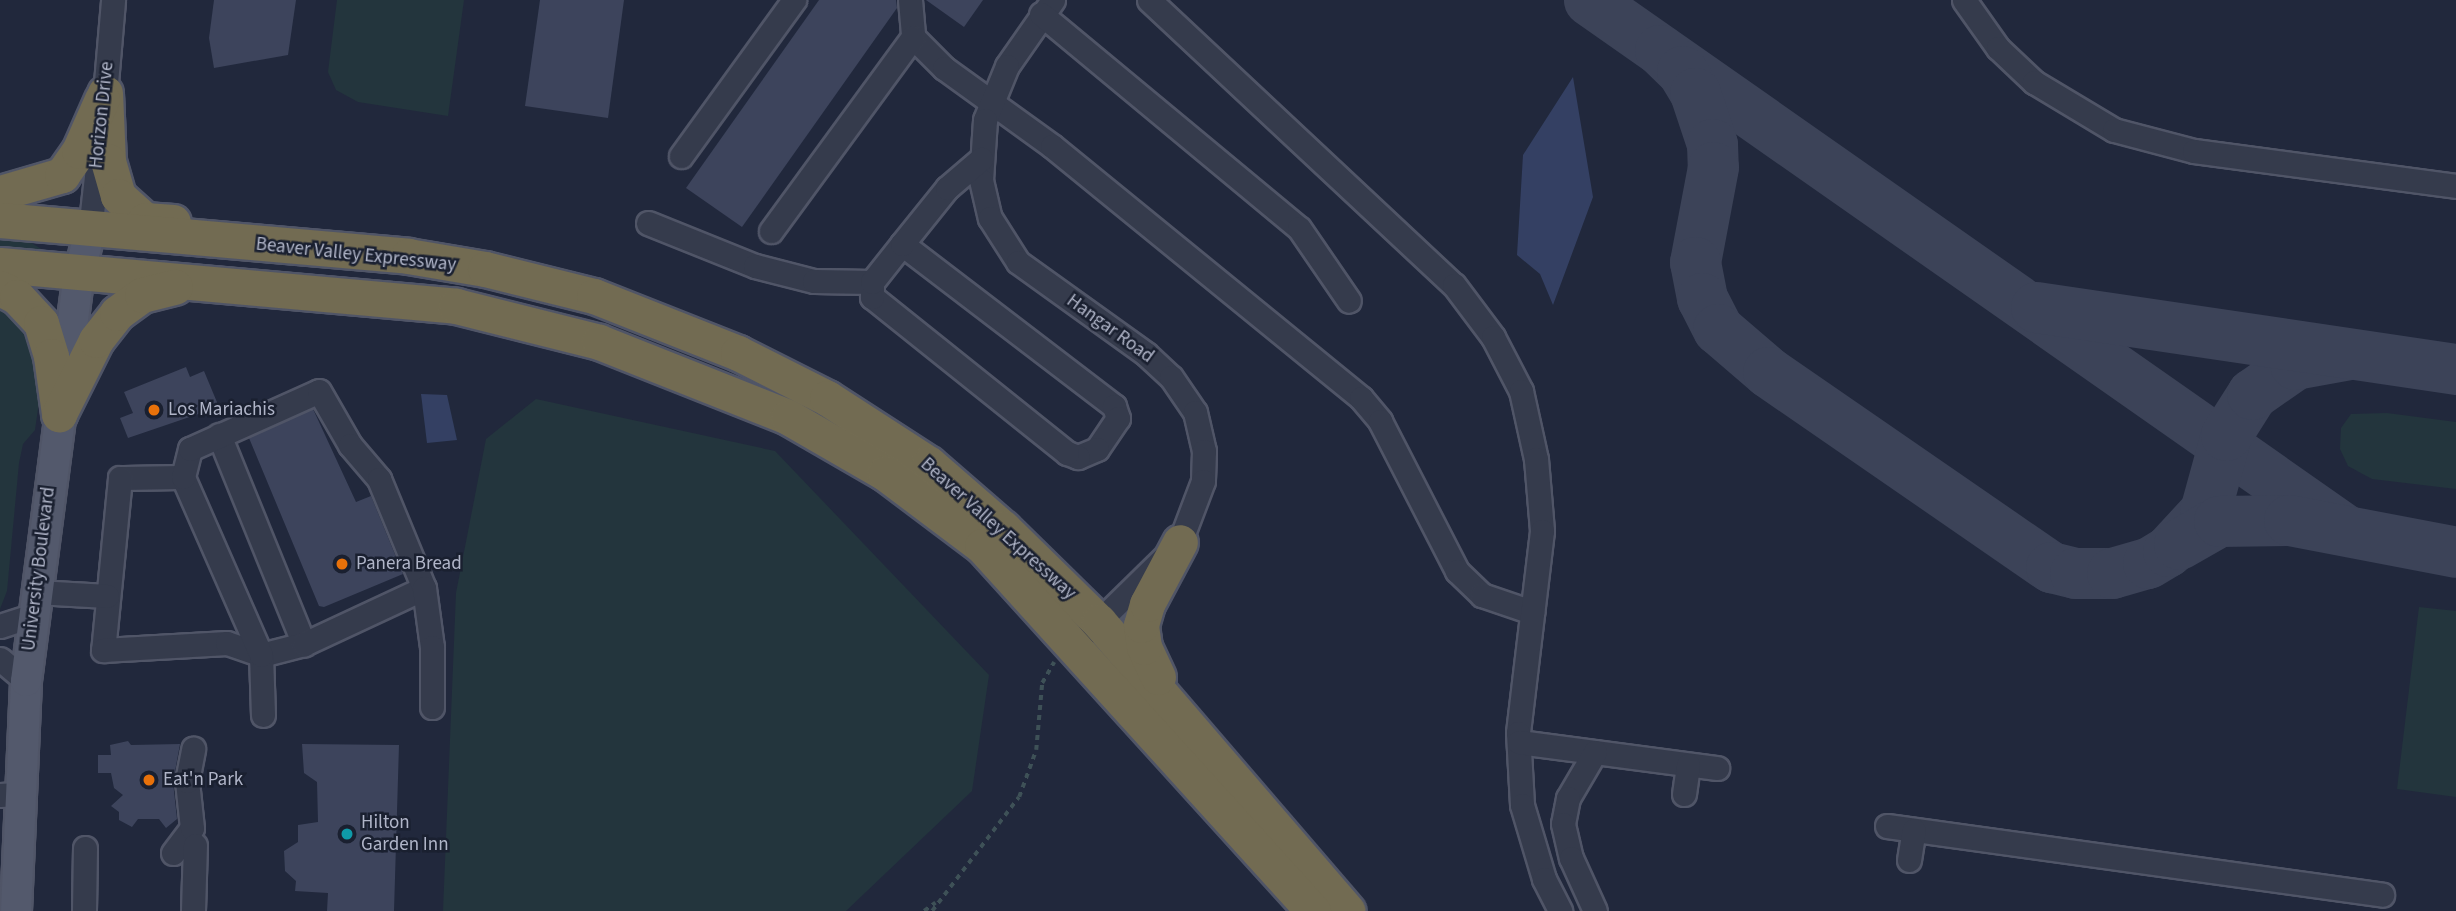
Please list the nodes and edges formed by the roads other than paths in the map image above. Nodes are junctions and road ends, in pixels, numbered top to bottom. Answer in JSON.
{"nodes":[{"id":1,"x":113,"y":0,"type":"edge"},
{"id":2,"x":794,"y":0,"type":"edge"},
{"id":3,"x":910,"y":0,"type":"edge"},
{"id":4,"x":1149,"y":0,"type":"edge"},
{"id":5,"x":1964,"y":0,"type":"edge"},
{"id":6,"x":1047,"y":7,"type":"edge"},
{"id":7,"x":913,"y":37,"type":"junction"},
{"id":8,"x":105,"y":93,"type":"junction"},
{"id":9,"x":991,"y":104,"type":"junction"},
{"id":10,"x":681,"y":156,"type":"dead end"},
{"id":11,"x":981,"y":159,"type":"junction"},
{"id":12,"x":2456,"y":186,"type":"edge"},
{"id":13,"x":0,"y":193,"type":"edge"},
{"id":14,"x":0,"y":220,"type":"edge"},
{"id":15,"x":648,"y":223,"type":"dead end"},
{"id":16,"x":90,"y":231,"type":"junction"},
{"id":17,"x":771,"y":231,"type":"dead end"},
{"id":18,"x":902,"y":244,"type":"junction"},
{"id":19,"x":285,"y":247,"type":"junction"},
{"id":20,"x":0,"y":265,"type":"edge"},
{"id":21,"x":79,"y":275,"type":"junction"},
{"id":22,"x":872,"y":282,"type":"junction"},
{"id":23,"x":216,"y":283,"type":"junction"},
{"id":24,"x":0,"y":288,"type":"edge"},
{"id":25,"x":1349,"y":301,"type":"dead end"},
{"id":26,"x":59,"y":414,"type":"junction"},
{"id":27,"x":219,"y":435,"type":"junction"},
{"id":28,"x":184,"y":477,"type":"junction"},
{"id":29,"x":1180,"y":542,"type":"junction"},
{"id":30,"x":424,"y":588,"type":"junction"},
{"id":31,"x":107,"y":596,"type":"junction"},
{"id":32,"x":35,"y":603,"type":"junction"},
{"id":33,"x":1532,"y":612,"type":"junction"},
{"id":34,"x":0,"y":626,"type":"edge"},
{"id":35,"x":1087,"y":634,"type":"junction"},
{"id":36,"x":304,"y":644,"type":"junction"},
{"id":37,"x":261,"y":655,"type":"junction"},
{"id":38,"x":0,"y":659,"type":"edge"},
{"id":39,"x":26,"y":681,"type":"junction"},
{"id":40,"x":1168,"y":699,"type":"junction"},
{"id":41,"x":432,"y":708,"type":"dead end"},
{"id":42,"x":263,"y":715,"type":"dead end"},
{"id":43,"x":1519,"y":742,"type":"junction"},
{"id":44,"x":193,"y":749,"type":"dead end"},
{"id":45,"x":1595,"y":752,"type":"junction"},
{"id":46,"x":1688,"y":765,"type":"junction"},
{"id":47,"x":1717,"y":768,"type":"dead end"},
{"id":48,"x":1684,"y":794,"type":"dead end"},
{"id":49,"x":9,"y":795,"type":"edge"},
{"id":50,"x":1887,"y":826,"type":"dead end"},
{"id":51,"x":1914,"y":830,"type":"junction"},
{"id":52,"x":85,"y":848,"type":"dead end"},
{"id":53,"x":1909,"y":860,"type":"dead end"},
{"id":54,"x":2382,"y":895,"type":"dead end"},
{"id":55,"x":10,"y":906,"type":"edge"},
{"id":56,"x":84,"y":911,"type":"edge"},
{"id":57,"x":192,"y":911,"type":"edge"},
{"id":58,"x":1312,"y":911,"type":"edge"},
{"id":59,"x":1348,"y":911,"type":"edge"},
{"id":60,"x":1560,"y":911,"type":"edge"},
{"id":61,"x":1595,"y":911,"type":"edge"}],
"edges":[{"from":1,"to":8,"type":"street","name":"Horizon Drive"},
{"from":2,"to":10,"type":"street"},
{"from":3,"to":7,"type":"street"},
{"from":4,"to":33,"type":"street"},
{"from":5,"to":12,"type":"street"},
{"from":6,"to":9,"type":"street","name":"Hangar Road"},
{"from":6,"to":25,"type":"street"},
{"from":7,"to":9,"type":"street"},
{"from":7,"to":17,"type":"street"},
{"from":8,"to":13,"type":"highway"},
{"from":8,"to":16,"type":"street","name":"Horizon Drive"},
{"from":8,"to":19,"type":"highway"},
{"from":9,"to":11,"type":"street","name":"Hangar Road"},
{"from":9,"to":33,"type":"street"},
{"from":11,"to":18,"type":"street"},
{"from":11,"to":29,"type":"street","name":"Hangar Road"},
{"from":14,"to":16,"type":"highway","name":"Beaver Valley Expressway"},
{"from":15,"to":22,"type":"street"},
{"from":16,"to":19,"type":"highway","name":"Beaver Valley Expressway"},
{"from":16,"to":21,"type":"main road","name":"University Boulevard"},
{"from":18,"to":22,"type":"street"},
{"from":18,"to":22,"type":"street"},
{"from":19,"to":35,"type":"highway","name":"Beaver Valley Expressway"},
{"from":20,"to":21,"type":"highway","name":"Beaver Valley Expressway"},
{"from":21,"to":23,"type":"highway","name":"Beaver Valley Expressway"},
{"from":21,"to":26,"type":"main road","name":"University Boulevard"},
{"from":23,"to":26,"type":"highway"},
{"from":23,"to":35,"type":"highway","name":"Beaver Valley Expressway"},
{"from":24,"to":26,"type":"highway"},
{"from":26,"to":32,"type":"main road","name":"University Boulevard"},
{"from":27,"to":28,"type":"street"},
{"from":27,"to":30,"type":"street"},
{"from":27,"to":36,"type":"street"},
{"from":28,"to":31,"type":"street"},
{"from":28,"to":37,"type":"street"},
{"from":29,"to":35,"type":"street","name":"Hangar Road"},
{"from":29,"to":40,"type":"highway"},
{"from":30,"to":36,"type":"street"},
{"from":30,"to":41,"type":"street"},
{"from":31,"to":32,"type":"street"},
{"from":31,"to":37,"type":"street"},
{"from":32,"to":34,"type":"street"},
{"from":32,"to":39,"type":"main road","name":"University Boulevard"},
{"from":33,"to":43,"type":"street"},
{"from":35,"to":40,"type":"highway","name":"Beaver Valley Expressway"},
{"from":35,"to":58,"type":"highway","name":"Beaver Valley Expressway"},
{"from":36,"to":37,"type":"street"},
{"from":37,"to":42,"type":"street"},
{"from":38,"to":39,"type":"street"},
{"from":39,"to":49,"type":"main road","name":"University Boulevard"},
{"from":40,"to":59,"type":"highway","name":"Beaver Valley Expressway"},
{"from":43,"to":45,"type":"street"},
{"from":43,"to":60,"type":"street"},
{"from":44,"to":57,"type":"street"},
{"from":45,"to":46,"type":"street"},
{"from":45,"to":61,"type":"street"},
{"from":46,"to":47,"type":"street"},
{"from":46,"to":48,"type":"street"},
{"from":49,"to":55,"type":"main road","name":"University Boulevard"},
{"from":50,"to":51,"type":"street"},
{"from":51,"to":53,"type":"street"},
{"from":51,"to":54,"type":"street"},
{"from":52,"to":56,"type":"street"}]}
